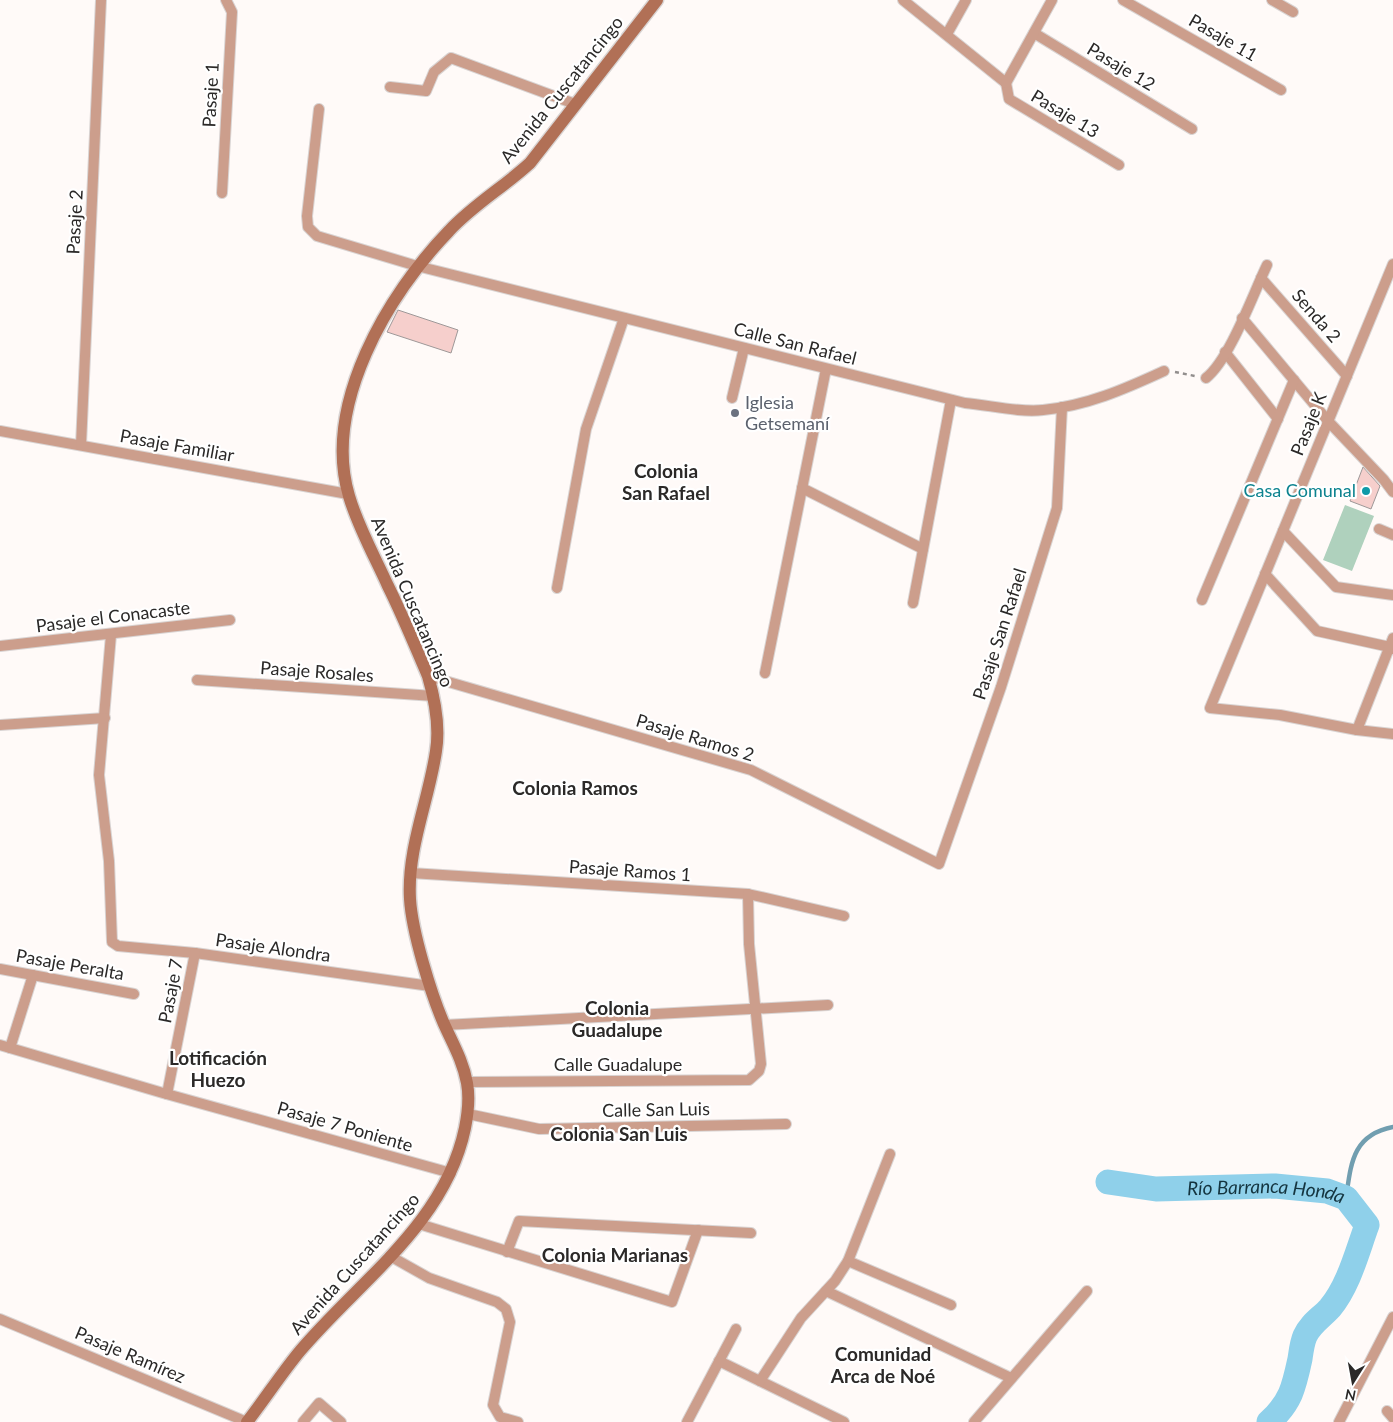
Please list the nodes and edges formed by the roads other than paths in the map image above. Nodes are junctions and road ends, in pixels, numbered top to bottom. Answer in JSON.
{"nodes":[{"id":1,"x":101,"y":0,"type":"edge"},
{"id":2,"x":227,"y":0,"type":"edge"},
{"id":3,"x":657,"y":0,"type":"edge"},
{"id":4,"x":903,"y":0,"type":"edge"},
{"id":5,"x":966,"y":0,"type":"edge"},
{"id":6,"x":1052,"y":0,"type":"edge"},
{"id":7,"x":1123,"y":0,"type":"edge"},
{"id":8,"x":1272,"y":0,"type":"edge"},
{"id":9,"x":1293,"y":12,"type":"dead end"},
{"id":10,"x":947,"y":34,"type":"junction"},
{"id":11,"x":1034,"y":34,"type":"junction"},
{"id":12,"x":1006,"y":83,"type":"junction"},
{"id":13,"x":390,"y":87,"type":"dead end"},
{"id":14,"x":1281,"y":90,"type":"dead end"},
{"id":15,"x":575,"y":104,"type":"junction"},
{"id":16,"x":319,"y":109,"type":"dead end"},
{"id":17,"x":1192,"y":129,"type":"dead end"},
{"id":18,"x":1119,"y":165,"type":"dead end"},
{"id":19,"x":222,"y":193,"type":"dead end"},
{"id":20,"x":1393,"y":264,"type":"edge"},
{"id":21,"x":417,"y":266,"type":"junction"},
{"id":22,"x":1267,"y":266,"type":"dead end"},
{"id":23,"x":1261,"y":278,"type":"junction"},
{"id":24,"x":624,"y":318,"type":"junction"},
{"id":25,"x":1242,"y":318,"type":"junction"},
{"id":26,"x":744,"y":348,"type":"junction"},
{"id":27,"x":1225,"y":352,"type":"junction"},
{"id":28,"x":826,"y":369,"type":"junction"},
{"id":29,"x":1164,"y":370,"type":"road end"},
{"id":30,"x":1347,"y":376,"type":"junction"},
{"id":31,"x":1206,"y":378,"type":"road end"},
{"id":32,"x":1294,"y":380,"type":"junction"},
{"id":33,"x":732,"y":398,"type":"dead end"},
{"id":34,"x":952,"y":400,"type":"junction"},
{"id":35,"x":1062,"y":407,"type":"junction"},
{"id":36,"x":1278,"y":419,"type":"junction"},
{"id":37,"x":1328,"y":422,"type":"junction"},
{"id":38,"x":0,"y":431,"type":"edge"},
{"id":39,"x":81,"y":445,"type":"junction"},
{"id":40,"x":802,"y":488,"type":"junction"},
{"id":41,"x":1393,"y":492,"type":"edge"},
{"id":42,"x":348,"y":494,"type":"junction"},
{"id":43,"x":1379,"y":529,"type":"dead end"},
{"id":44,"x":1283,"y":531,"type":"junction"},
{"id":45,"x":1393,"y":535,"type":"edge"},
{"id":46,"x":923,"y":549,"type":"junction"},
{"id":47,"x":1265,"y":574,"type":"junction"},
{"id":48,"x":557,"y":588,"type":"dead end"},
{"id":49,"x":1393,"y":595,"type":"edge"},
{"id":50,"x":1202,"y":600,"type":"dead end"},
{"id":51,"x":913,"y":603,"type":"dead end"},
{"id":52,"x":230,"y":620,"type":"dead end"},
{"id":53,"x":111,"y":634,"type":"junction"},
{"id":54,"x":1392,"y":645,"type":"edge"},
{"id":55,"x":0,"y":646,"type":"edge"},
{"id":56,"x":764,"y":673,"type":"dead end"},
{"id":57,"x":428,"y":676,"type":"junction"},
{"id":58,"x":198,"y":680,"type":"dead end"},
{"id":59,"x":434,"y":696,"type":"junction"},
{"id":60,"x":105,"y":718,"type":"junction"},
{"id":61,"x":0,"y":726,"type":"edge"},
{"id":62,"x":1357,"y":730,"type":"junction"},
{"id":63,"x":1393,"y":734,"type":"edge"},
{"id":64,"x":939,"y":864,"type":"joint"},
{"id":65,"x":411,"y":873,"type":"junction"},
{"id":66,"x":748,"y":894,"type":"junction"},
{"id":67,"x":844,"y":916,"type":"dead end"},
{"id":68,"x":195,"y":953,"type":"junction"},
{"id":69,"x":0,"y":969,"type":"edge"},
{"id":70,"x":34,"y":975,"type":"junction"},
{"id":71,"x":430,"y":986,"type":"junction"},
{"id":72,"x":134,"y":994,"type":"dead end"},
{"id":73,"x":828,"y":1005,"type":"dead end"},
{"id":74,"x":756,"y":1008,"type":"junction"},
{"id":75,"x":444,"y":1025,"type":"junction"},
{"id":76,"x":5,"y":1047,"type":"edge"},
{"id":77,"x":467,"y":1082,"type":"junction"},
{"id":78,"x":167,"y":1094,"type":"junction"},
{"id":79,"x":468,"y":1114,"type":"junction"},
{"id":80,"x":786,"y":1124,"type":"dead end"},
{"id":81,"x":890,"y":1154,"type":"dead end"},
{"id":82,"x":451,"y":1173,"type":"junction"},
{"id":83,"x":419,"y":1224,"type":"junction"},
{"id":84,"x":698,"y":1230,"type":"junction"},
{"id":85,"x":751,"y":1233,"type":"dead end"},
{"id":86,"x":507,"y":1252,"type":"junction"},
{"id":87,"x":390,"y":1256,"type":"junction"},
{"id":88,"x":848,"y":1261,"type":"junction"},
{"id":89,"x":826,"y":1291,"type":"junction"},
{"id":90,"x":1087,"y":1291,"type":"dead end"},
{"id":91,"x":952,"y":1306,"type":"dead end"},
{"id":92,"x":1393,"y":1317,"type":"edge"},
{"id":93,"x":0,"y":1318,"type":"edge"},
{"id":94,"x":736,"y":1329,"type":"dead end"},
{"id":95,"x":719,"y":1361,"type":"junction"},
{"id":96,"x":1011,"y":1378,"type":"junction"},
{"id":97,"x":760,"y":1381,"type":"junction"},
{"id":98,"x":499,"y":1418,"type":"edge"},
{"id":99,"x":247,"y":1422,"type":"edge"},
{"id":100,"x":303,"y":1422,"type":"edge"},
{"id":101,"x":341,"y":1422,"type":"edge"},
{"id":102,"x":518,"y":1422,"type":"edge"},
{"id":103,"x":687,"y":1422,"type":"edge"},
{"id":104,"x":844,"y":1422,"type":"edge"},
{"id":105,"x":974,"y":1422,"type":"edge"},
{"id":106,"x":1339,"y":1422,"type":"edge"}],
"edges":[{"from":1,"to":39,"type":"street","name":"Pasaje 2"},
{"from":2,"to":19,"type":"street","name":"Pasaje 1"},
{"from":3,"to":15,"type":"street","name":"Avenida Cuscatancingo"},
{"from":4,"to":10,"type":"street"},
{"from":5,"to":10,"type":"street"},
{"from":6,"to":11,"type":"street"},
{"from":7,"to":14,"type":"street","name":"Pasaje 11"},
{"from":8,"to":9,"type":"street"},
{"from":10,"to":12,"type":"street"},
{"from":11,"to":12,"type":"street"},
{"from":11,"to":17,"type":"street","name":"Pasaje 12"},
{"from":12,"to":18,"type":"street","name":"Pasaje 13"},
{"from":13,"to":15,"type":"street"},
{"from":15,"to":21,"type":"street","name":"Avenida Cuscatancingo"},
{"from":16,"to":21,"type":"street"},
{"from":20,"to":30,"type":"street","name":"Pasaje K"},
{"from":21,"to":24,"type":"street","name":"Calle San Rafael"},
{"from":21,"to":42,"type":"street","name":"Avenida Cuscatancingo"},
{"from":22,"to":23,"type":"street"},
{"from":23,"to":25,"type":"street"},
{"from":23,"to":30,"type":"street","name":"Senda 2"},
{"from":24,"to":26,"type":"street","name":"Calle San Rafael"},
{"from":24,"to":48,"type":"street"},
{"from":25,"to":27,"type":"street"},
{"from":25,"to":32,"type":"street"},
{"from":26,"to":28,"type":"street","name":"Calle San Rafael"},
{"from":26,"to":33,"type":"street"},
{"from":27,"to":31,"type":"street"},
{"from":27,"to":36,"type":"street"},
{"from":28,"to":34,"type":"street","name":"Calle San Rafael"},
{"from":28,"to":40,"type":"street"},
{"from":29,"to":35,"type":"street","name":"Calle San Rafael"},
{"from":30,"to":37,"type":"street","name":"Pasaje K"},
{"from":32,"to":36,"type":"street"},
{"from":32,"to":37,"type":"street"},
{"from":34,"to":35,"type":"street","name":"Calle San Rafael"},
{"from":34,"to":46,"type":"street"},
{"from":35,"to":64,"type":"street","name":"Pasaje San Rafael"},
{"from":36,"to":50,"type":"street"},
{"from":37,"to":41,"type":"street"},
{"from":37,"to":44,"type":"street","name":"Pasaje K"},
{"from":38,"to":39,"type":"street","name":"Pasaje Familiar"},
{"from":39,"to":42,"type":"street","name":"Pasaje Familiar"},
{"from":40,"to":46,"type":"street"},
{"from":40,"to":56,"type":"street"},
{"from":42,"to":57,"type":"street","name":"Avenida Cuscatancingo"},
{"from":43,"to":45,"type":"street"},
{"from":44,"to":47,"type":"street","name":"Pasaje K"},
{"from":44,"to":49,"type":"street"},
{"from":46,"to":51,"type":"street"},
{"from":47,"to":54,"type":"street"},
{"from":47,"to":62,"type":"street","name":"Pasaje K"},
{"from":52,"to":53,"type":"street","name":"Pasaje el Conacaste"},
{"from":53,"to":55,"type":"street","name":"Pasaje el Conacaste"},
{"from":53,"to":60,"type":"street"},
{"from":54,"to":62,"type":"street"},
{"from":57,"to":59,"type":"street","name":"Avenida Cuscatancingo"},
{"from":57,"to":64,"type":"street","name":"Pasaje Ramos 2"},
{"from":58,"to":59,"type":"street","name":"Pasaje Rosales"},
{"from":59,"to":65,"type":"street","name":"Avenida Cuscatancingo"},
{"from":60,"to":61,"type":"street"},
{"from":60,"to":68,"type":"street","name":"Pasaje Alondra"},
{"from":62,"to":63,"type":"street"},
{"from":65,"to":66,"type":"street","name":"Pasaje Ramos 1"},
{"from":65,"to":71,"type":"street","name":"Avenida Cuscatancingo"},
{"from":66,"to":67,"type":"street","name":"Pasaje Ramos 1"},
{"from":66,"to":74,"type":"street"},
{"from":68,"to":71,"type":"street","name":"Pasaje Alondra"},
{"from":68,"to":78,"type":"street","name":"Pasaje 7"},
{"from":69,"to":70,"type":"street","name":"Pasaje Peralta"},
{"from":70,"to":72,"type":"street","name":"Pasaje Peralta"},
{"from":70,"to":76,"type":"street"},
{"from":71,"to":75,"type":"street","name":"Avenida Cuscatancingo"},
{"from":73,"to":74,"type":"street"},
{"from":74,"to":75,"type":"street"},
{"from":74,"to":77,"type":"street","name":"Calle Guadalupe"},
{"from":75,"to":77,"type":"street","name":"Avenida Cuscatancingo"},
{"from":76,"to":78,"type":"street","name":"Pasaje 7 Poniente"},
{"from":77,"to":79,"type":"street","name":"Avenida Cuscatancingo"},
{"from":78,"to":82,"type":"street","name":"Pasaje 7 Poniente"},
{"from":79,"to":80,"type":"street","name":"Calle San Luis"},
{"from":79,"to":82,"type":"street","name":"Avenida Cuscatancingo"},
{"from":81,"to":88,"type":"street"},
{"from":82,"to":83,"type":"street","name":"Avenida Cuscatancingo"},
{"from":83,"to":86,"type":"street"},
{"from":83,"to":87,"type":"street","name":"Avenida Cuscatancingo"},
{"from":84,"to":85,"type":"street"},
{"from":84,"to":86,"type":"street"},
{"from":84,"to":86,"type":"street"},
{"from":87,"to":98,"type":"street"},
{"from":87,"to":99,"type":"street","name":"Avenida Cuscatancingo"},
{"from":88,"to":89,"type":"street"},
{"from":88,"to":91,"type":"street"},
{"from":89,"to":96,"type":"street"},
{"from":89,"to":97,"type":"street"},
{"from":90,"to":96,"type":"street"},
{"from":92,"to":106,"type":"street"},
{"from":93,"to":99,"type":"street","name":"Pasaje Ramírez"},
{"from":94,"to":95,"type":"street"},
{"from":95,"to":97,"type":"street"},
{"from":95,"to":103,"type":"street"},
{"from":96,"to":105,"type":"street"},
{"from":97,"to":104,"type":"street"},
{"from":98,"to":102,"type":"street"},
{"from":100,"to":101,"type":"street"}]}
